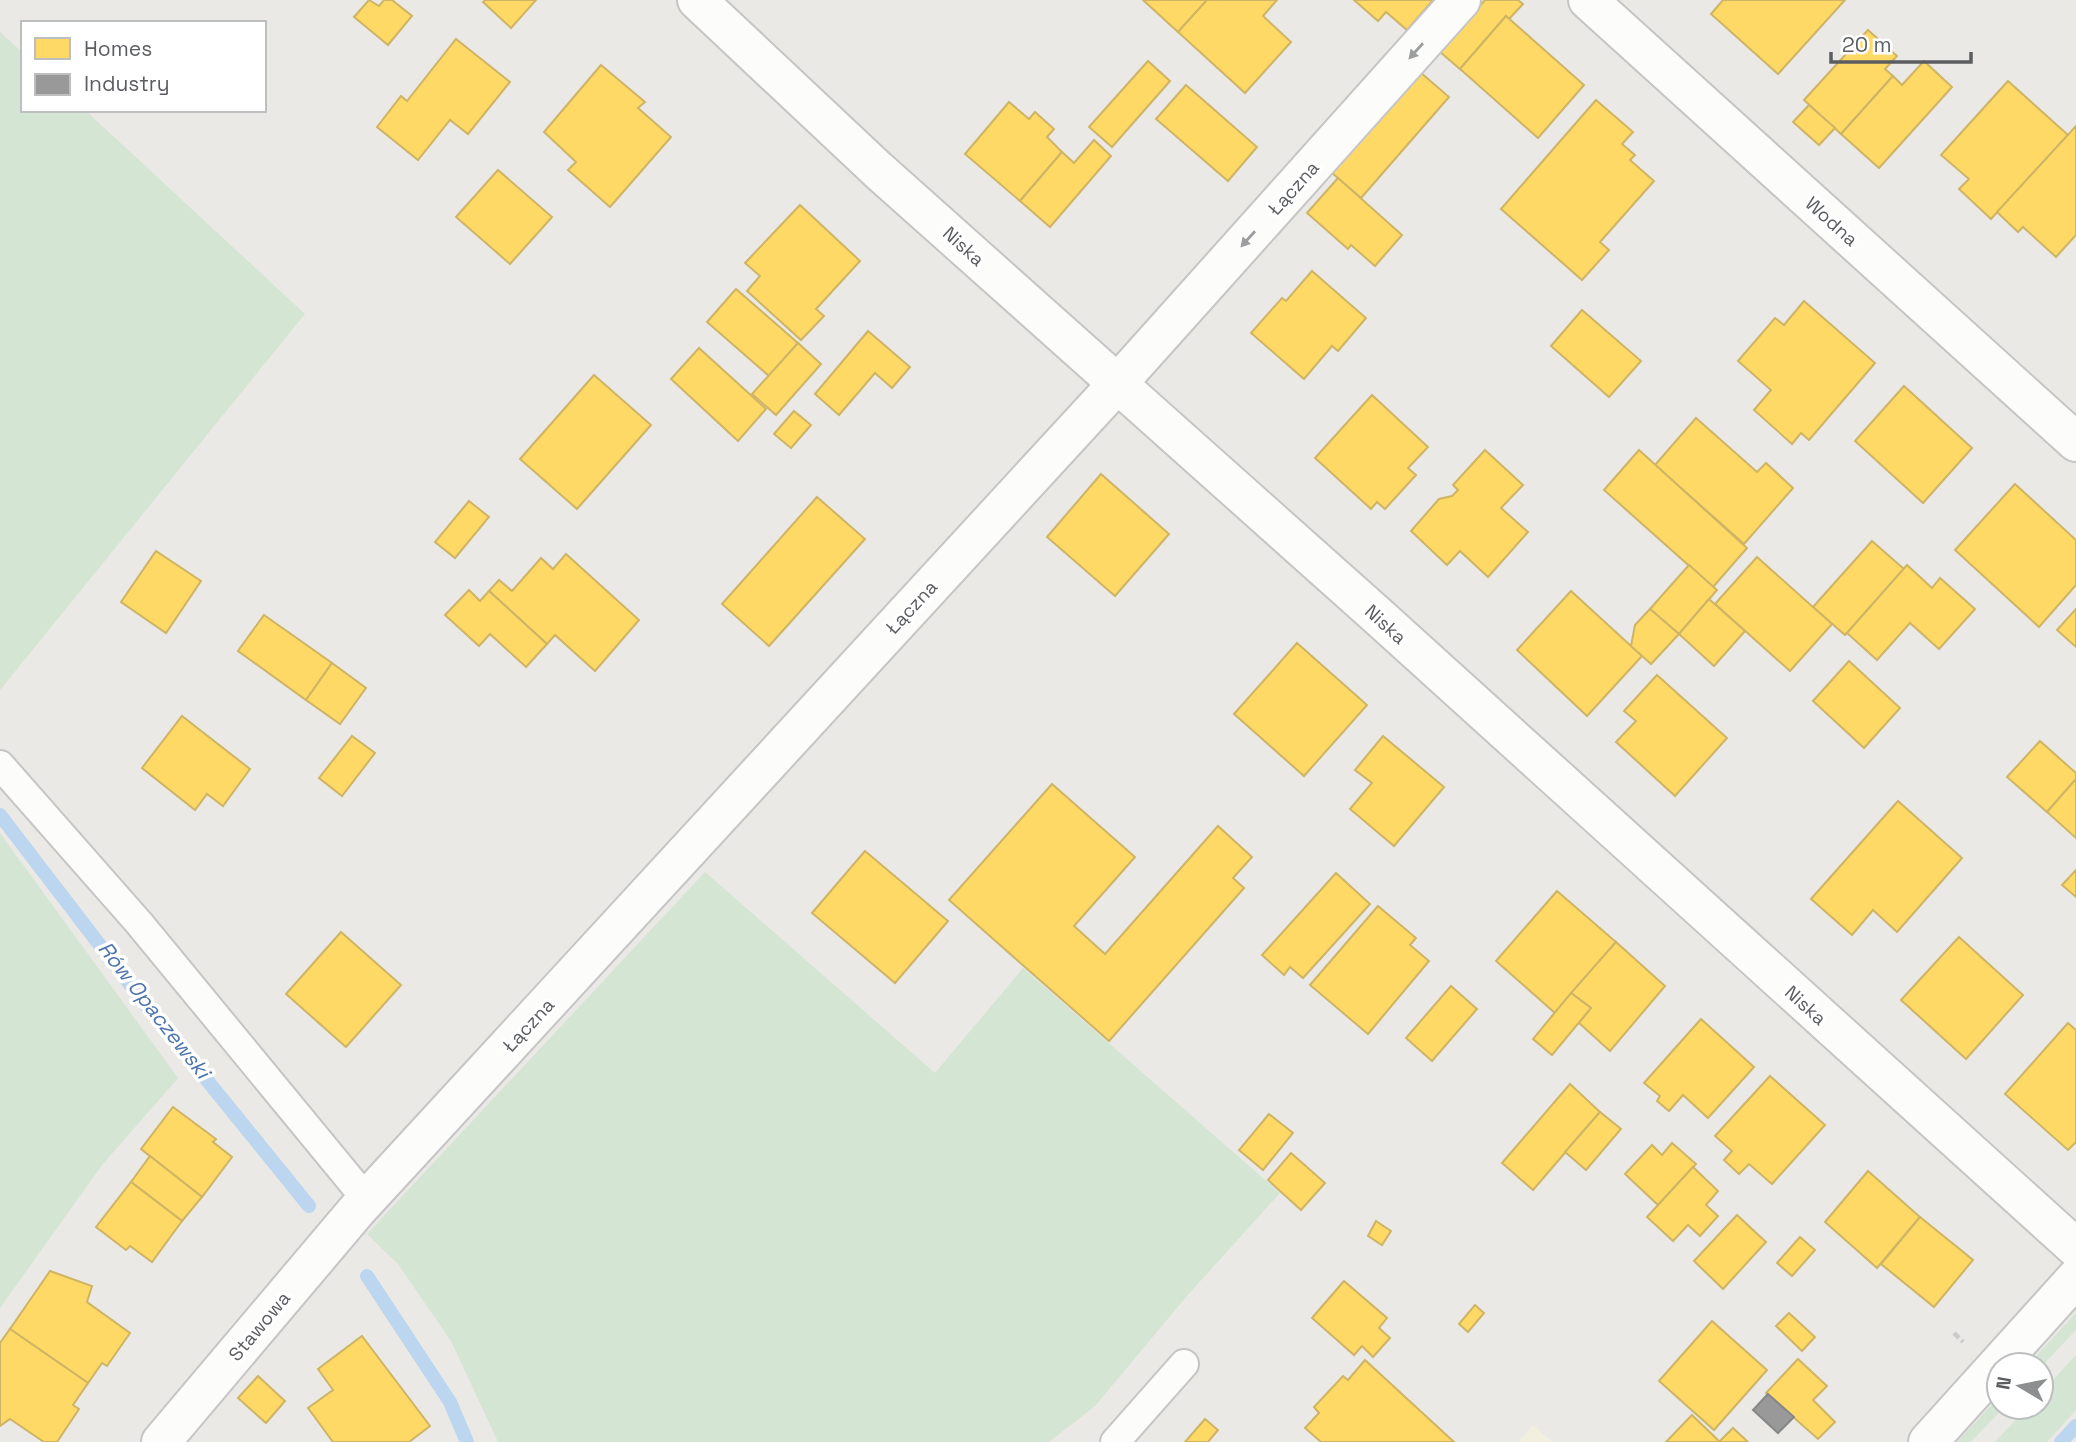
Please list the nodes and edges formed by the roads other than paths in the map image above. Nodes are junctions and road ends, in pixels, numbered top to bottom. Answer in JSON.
{"nodes":[{"id":1,"x":697,"y":0,"type":"edge"},
{"id":2,"x":1461,"y":0,"type":"edge"},
{"id":3,"x":1588,"y":0,"type":"edge"},
{"id":4,"x":1118,"y":383,"type":"junction"},
{"id":5,"x":2076,"y":442,"type":"edge"},
{"id":6,"x":0,"y":765,"type":"edge"},
{"id":7,"x":362,"y":1205,"type":"junction"},
{"id":8,"x":2076,"y":1248,"type":"edge"},
{"id":9,"x":2076,"y":1278,"type":"edge"},
{"id":10,"x":1184,"y":1364,"type":"dead end"},
{"id":11,"x":161,"y":1442,"type":"edge"},
{"id":12,"x":1115,"y":1442,"type":"edge"},
{"id":13,"x":1928,"y":1442,"type":"edge"}],
"edges":[{"from":1,"to":4,"type":"street","name":"Niska"},
{"from":2,"to":4,"type":"street","name":"Łączna","one_way":true},
{"from":3,"to":5,"type":"street","name":"Wodna"},
{"from":4,"to":7,"type":"street","name":"Łączna"},
{"from":4,"to":8,"type":"street","name":"Niska"},
{"from":6,"to":7,"type":"lane"},
{"from":7,"to":11,"type":"street","name":"Stawowa"},
{"from":9,"to":13,"type":"street"},
{"from":10,"to":12,"type":"lane"}]}
